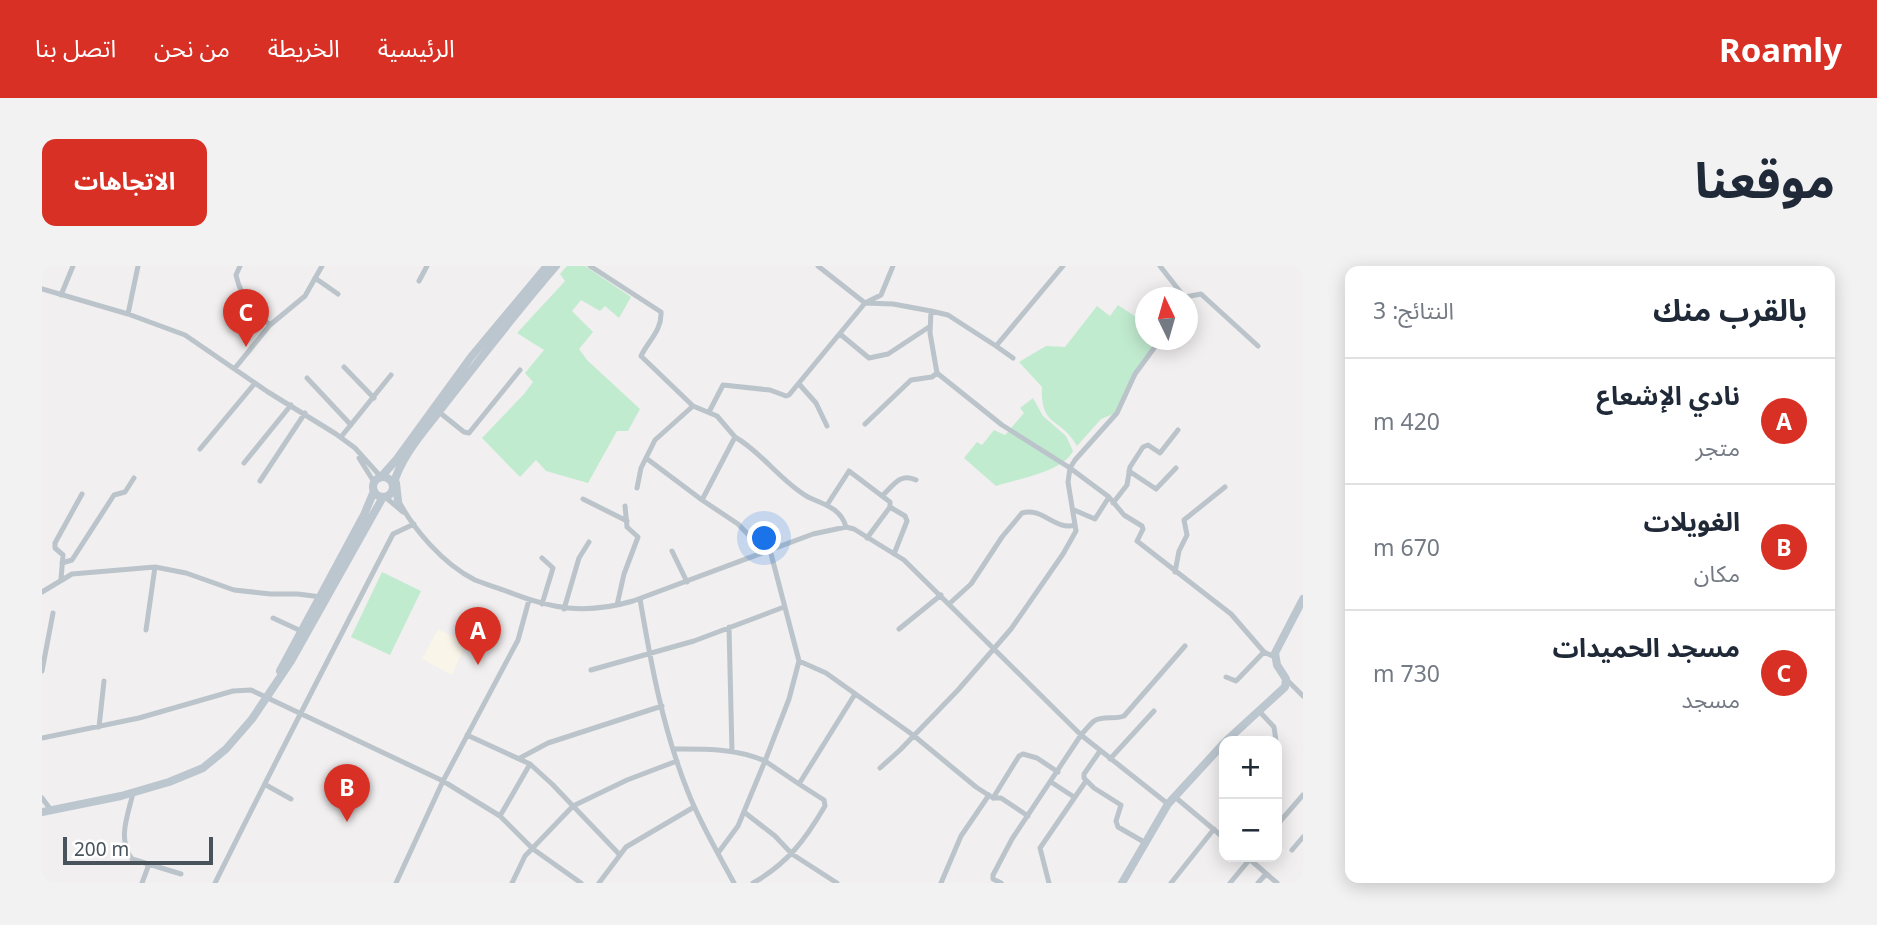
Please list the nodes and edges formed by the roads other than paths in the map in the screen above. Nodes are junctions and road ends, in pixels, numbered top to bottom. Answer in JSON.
{"nodes":[{"id":1,"x":72,"y":266,"type":"edge"},
{"id":2,"x":138,"y":266,"type":"edge"},
{"id":3,"x":240,"y":266,"type":"edge"},
{"id":4,"x":322,"y":266,"type":"edge"},
{"id":5,"x":427,"y":266,"type":"edge"},
{"id":6,"x":555,"y":266,"type":"edge"},
{"id":7,"x":590,"y":266,"type":"edge"},
{"id":8,"x":818,"y":266,"type":"edge"},
{"id":9,"x":893,"y":266,"type":"edge"},
{"id":10,"x":1063,"y":266,"type":"edge"},
{"id":11,"x":1160,"y":266,"type":"edge"},
{"id":12,"x":542,"y":269,"type":"edge"},
{"id":13,"x":315,"y":278,"type":"junction"},
{"id":14,"x":419,"y":281,"type":"dead end"},
{"id":15,"x":1177,"y":287,"type":"edge"},
{"id":16,"x":42,"y":289,"type":"edge"},
{"id":17,"x":338,"y":294,"type":"dead end"},
{"id":18,"x":61,"y":295,"type":"junction"},
{"id":19,"x":1198,"y":295,"type":"edge"},
{"id":20,"x":865,"y":303,"type":"junction"},
{"id":21,"x":931,"y":312,"type":"junction"},
{"id":22,"x":128,"y":314,"type":"junction"},
{"id":23,"x":270,"y":325,"type":"junction"},
{"id":24,"x":929,"y":327,"type":"junction"},
{"id":25,"x":840,"y":334,"type":"junction"},
{"id":26,"x":996,"y":346,"type":"junction"},
{"id":27,"x":1258,"y":346,"type":"dead end"},
{"id":28,"x":1153,"y":350,"type":"edge"},
{"id":29,"x":1013,"y":358,"type":"dead end"},
{"id":30,"x":344,"y":367,"type":"dead end"},
{"id":31,"x":235,"y":368,"type":"junction"},
{"id":32,"x":520,"y":370,"type":"dead end"},
{"id":33,"x":937,"y":373,"type":"junction"},
{"id":34,"x":391,"y":375,"type":"dead end"},
{"id":35,"x":307,"y":378,"type":"dead end"},
{"id":36,"x":255,"y":383,"type":"junction"},
{"id":37,"x":799,"y":384,"type":"junction"},
{"id":38,"x":374,"y":398,"type":"junction"},
{"id":39,"x":290,"y":405,"type":"junction"},
{"id":40,"x":693,"y":406,"type":"junction"},
{"id":41,"x":439,"y":412,"type":"junction"},
{"id":42,"x":709,"y":412,"type":"junction"},
{"id":43,"x":305,"y":413,"type":"junction"},
{"id":44,"x":865,"y":424,"type":"dead end"},
{"id":45,"x":351,"y":425,"type":"junction"},
{"id":46,"x":827,"y":426,"type":"dead end"},
{"id":47,"x":1178,"y":430,"type":"dead end"},
{"id":48,"x":341,"y":437,"type":"junction"},
{"id":49,"x":735,"y":438,"type":"junction"},
{"id":50,"x":350,"y":444,"type":"junction"},
{"id":51,"x":201,"y":449,"type":"dead end"},
{"id":52,"x":646,"y":458,"type":"junction"},
{"id":53,"x":244,"y":463,"type":"dead end"},
{"id":54,"x":1070,"y":468,"type":"junction"},
{"id":55,"x":1176,"y":468,"type":"dead end"},
{"id":56,"x":1129,"y":471,"type":"junction"},
{"id":57,"x":393,"y":472,"type":"junction"},
{"id":58,"x":134,"y":478,"type":"dead end"},
{"id":59,"x":377,"y":480,"type":"junction"},
{"id":60,"x":916,"y":480,"type":"dead end"},
{"id":61,"x":260,"y":481,"type":"dead end"},
{"id":62,"x":393,"y":487,"type":"junction"},
{"id":63,"x":1225,"y":487,"type":"dead end"},
{"id":64,"x":637,"y":488,"type":"dead end"},
{"id":65,"x":82,"y":494,"type":"dead end"},
{"id":66,"x":883,"y":496,"type":"junction"},
{"id":67,"x":384,"y":497,"type":"junction"},
{"id":68,"x":1109,"y":497,"type":"junction"},
{"id":69,"x":583,"y":499,"type":"dead end"},
{"id":70,"x":702,"y":500,"type":"junction"},
{"id":71,"x":396,"y":503,"type":"junction"},
{"id":72,"x":1113,"y":503,"type":"junction"},
{"id":73,"x":827,"y":505,"type":"junction"},
{"id":74,"x":625,"y":506,"type":"dead end"},
{"id":75,"x":378,"y":507,"type":"junction"},
{"id":76,"x":890,"y":507,"type":"junction"},
{"id":77,"x":1074,"y":510,"type":"junction"},
{"id":78,"x":627,"y":521,"type":"junction"},
{"id":79,"x":412,"y":522,"type":"junction"},
{"id":80,"x":1075,"y":525,"type":"junction"},
{"id":81,"x":846,"y":527,"type":"junction"},
{"id":82,"x":867,"y":538,"type":"junction"},
{"id":83,"x":589,"y":542,"type":"dead end"},
{"id":84,"x":672,"y":551,"type":"dead end"},
{"id":85,"x":767,"y":551,"type":"junction"},
{"id":86,"x":894,"y":554,"type":"junction"},
{"id":87,"x":542,"y":558,"type":"dead end"},
{"id":88,"x":62,"y":563,"type":"junction"},
{"id":89,"x":155,"y":567,"type":"junction"},
{"id":90,"x":1175,"y":572,"type":"junction"},
{"id":91,"x":61,"y":579,"type":"junction"},
{"id":92,"x":687,"y":582,"type":"junction"},
{"id":93,"x":42,"y":592,"type":"edge"},
{"id":94,"x":941,"y":595,"type":"junction"},
{"id":95,"x":321,"y":597,"type":"junction"},
{"id":96,"x":640,"y":599,"type":"junction"},
{"id":97,"x":1303,"y":599,"type":"edge"},
{"id":98,"x":529,"y":600,"type":"junction"},
{"id":99,"x":542,"y":604,"type":"junction"},
{"id":100,"x":949,"y":604,"type":"junction"},
{"id":101,"x":617,"y":606,"type":"junction"},
{"id":102,"x":783,"y":607,"type":"junction"},
{"id":103,"x":564,"y":608,"type":"junction"},
{"id":104,"x":53,"y":613,"type":"dead end"},
{"id":105,"x":273,"y":618,"type":"dead end"},
{"id":106,"x":729,"y":627,"type":"junction"},
{"id":107,"x":899,"y":629,"type":"dead end"},
{"id":108,"x":146,"y":630,"type":"dead end"},
{"id":109,"x":301,"y":631,"type":"junction"},
{"id":110,"x":1185,"y":646,"type":"dead end"},
{"id":111,"x":993,"y":649,"type":"junction"},
{"id":112,"x":1264,"y":652,"type":"junction"},
{"id":113,"x":650,"y":655,"type":"junction"},
{"id":114,"x":1275,"y":657,"type":"junction"},
{"id":115,"x":799,"y":661,"type":"junction"},
{"id":116,"x":591,"y":670,"type":"dead end"},
{"id":117,"x":42,"y":671,"type":"edge"},
{"id":118,"x":278,"y":677,"type":"junction"},
{"id":119,"x":1226,"y":677,"type":"dead end"},
{"id":120,"x":1286,"y":679,"type":"junction"},
{"id":121,"x":104,"y":681,"type":"dead end"},
{"id":122,"x":855,"y":694,"type":"junction"},
{"id":123,"x":266,"y":695,"type":"junction"},
{"id":124,"x":1303,"y":696,"type":"edge"},
{"id":125,"x":662,"y":706,"type":"junction"},
{"id":126,"x":1259,"y":710,"type":"junction"},
{"id":127,"x":1154,"y":711,"type":"dead end"},
{"id":128,"x":300,"y":712,"type":"junction"},
{"id":129,"x":99,"y":727,"type":"junction"},
{"id":130,"x":467,"y":735,"type":"junction"},
{"id":131,"x":913,"y":735,"type":"junction"},
{"id":132,"x":1081,"y":735,"type":"junction"},
{"id":133,"x":1231,"y":736,"type":"edge"},
{"id":134,"x":1276,"y":736,"type":"edge"},
{"id":135,"x":42,"y":738,"type":"edge"},
{"id":136,"x":1219,"y":749,"type":"edge"},
{"id":137,"x":673,"y":750,"type":"junction"},
{"id":138,"x":1100,"y":751,"type":"junction"},
{"id":139,"x":732,"y":752,"type":"junction"},
{"id":140,"x":520,"y":758,"type":"junction"},
{"id":141,"x":1110,"y":759,"type":"junction"},
{"id":142,"x":677,"y":761,"type":"junction"},
{"id":143,"x":765,"y":761,"type":"junction"},
{"id":144,"x":530,"y":764,"type":"junction"},
{"id":145,"x":880,"y":768,"type":"dead end"},
{"id":146,"x":1058,"y":772,"type":"junction"},
{"id":147,"x":443,"y":781,"type":"junction"},
{"id":148,"x":1086,"y":781,"type":"junction"},
{"id":149,"x":1051,"y":782,"type":"junction"},
{"id":150,"x":800,"y":784,"type":"junction"},
{"id":151,"x":266,"y":785,"type":"junction"},
{"id":152,"x":132,"y":793,"type":"junction"},
{"id":153,"x":1303,"y":795,"type":"edge"},
{"id":154,"x":991,"y":797,"type":"junction"},
{"id":155,"x":1074,"y":797,"type":"junction"},
{"id":156,"x":1175,"y":797,"type":"junction"},
{"id":157,"x":42,"y":798,"type":"edge"},
{"id":158,"x":291,"y":799,"type":"dead end"},
{"id":159,"x":1168,"y":804,"type":"junction"},
{"id":160,"x":573,"y":806,"type":"junction"},
{"id":161,"x":694,"y":807,"type":"junction"},
{"id":162,"x":46,"y":811,"type":"edge"},
{"id":163,"x":744,"y":812,"type":"junction"},
{"id":164,"x":1028,"y":816,"type":"junction"},
{"id":165,"x":500,"y":817,"type":"junction"},
{"id":166,"x":1282,"y":819,"type":"edge"},
{"id":167,"x":1214,"y":829,"type":"junction"},
{"id":168,"x":1219,"y":834,"type":"edge"},
{"id":169,"x":1303,"y":837,"type":"edge"},
{"id":170,"x":1144,"y":842,"type":"junction"},
{"id":171,"x":533,"y":849,"type":"junction"},
{"id":172,"x":1292,"y":850,"type":"dead end"},
{"id":173,"x":718,"y":853,"type":"junction"},
{"id":174,"x":619,"y":854,"type":"junction"},
{"id":175,"x":792,"y":854,"type":"junction"},
{"id":176,"x":1246,"y":862,"type":"edge"},
{"id":177,"x":1253,"y":862,"type":"edge"},
{"id":178,"x":149,"y":864,"type":"junction"},
{"id":179,"x":181,"y":874,"type":"dead end"},
{"id":180,"x":569,"y":874,"type":"junction"},
{"id":181,"x":1266,"y":874,"type":"junction"},
{"id":182,"x":142,"y":883,"type":"edge"},
{"id":183,"x":215,"y":883,"type":"edge"},
{"id":184,"x":396,"y":883,"type":"edge"},
{"id":185,"x":512,"y":883,"type":"edge"},
{"id":186,"x":564,"y":883,"type":"edge"},
{"id":187,"x":581,"y":883,"type":"edge"},
{"id":188,"x":599,"y":883,"type":"edge"},
{"id":189,"x":734,"y":883,"type":"edge"},
{"id":190,"x":754,"y":883,"type":"edge"},
{"id":191,"x":838,"y":883,"type":"edge"},
{"id":192,"x":941,"y":883,"type":"edge"},
{"id":193,"x":1001,"y":883,"type":"edge"},
{"id":194,"x":1049,"y":883,"type":"edge"},
{"id":195,"x":1122,"y":883,"type":"edge"},
{"id":196,"x":1171,"y":883,"type":"edge"},
{"id":197,"x":1230,"y":883,"type":"edge"},
{"id":198,"x":1258,"y":883,"type":"edge"},
{"id":199,"x":1278,"y":883,"type":"edge"}],
"edges":[{"from":1,"to":18,"type":"street"},
{"from":2,"to":22,"type":"street"},
{"from":3,"to":23,"type":"street"},
{"from":4,"to":13,"type":"street"},
{"from":5,"to":14,"type":"street"},
{"from":6,"to":12,"type":"street"},
{"from":7,"to":40,"type":"street"},
{"from":8,"to":20,"type":"street"},
{"from":9,"to":20,"type":"street"},
{"from":10,"to":26,"type":"street"},
{"from":11,"to":15,"type":"street"},
{"from":12,"to":41,"type":"street"},
{"from":12,"to":57,"type":"street"},
{"from":13,"to":17,"type":"street"},
{"from":13,"to":23,"type":"street"},
{"from":16,"to":18,"type":"street"},
{"from":18,"to":22,"type":"street"},
{"from":19,"to":27,"type":"street"},
{"from":20,"to":21,"type":"street"},
{"from":20,"to":25,"type":"street"},
{"from":21,"to":24,"type":"street"},
{"from":21,"to":26,"type":"street"},
{"from":22,"to":31,"type":"street"},
{"from":23,"to":31,"type":"street"},
{"from":24,"to":25,"type":"street"},
{"from":24,"to":33,"type":"street"},
{"from":25,"to":37,"type":"street"},
{"from":26,"to":29,"type":"street"},
{"from":28,"to":54,"type":"street"},
{"from":30,"to":38,"type":"street"},
{"from":31,"to":36,"type":"street"},
{"from":32,"to":41,"type":"street"},
{"from":33,"to":44,"type":"street"},
{"from":33,"to":54,"type":"street"},
{"from":34,"to":38,"type":"street"},
{"from":35,"to":45,"type":"street"},
{"from":36,"to":39,"type":"street"},
{"from":36,"to":51,"type":"street"},
{"from":37,"to":42,"type":"street"},
{"from":37,"to":46,"type":"street"},
{"from":38,"to":45,"type":"street"},
{"from":39,"to":43,"type":"street"},
{"from":39,"to":53,"type":"street"},
{"from":40,"to":42,"type":"street"},
{"from":40,"to":52,"type":"street"},
{"from":41,"to":57,"type":"street"},
{"from":42,"to":49,"type":"street"},
{"from":43,"to":48,"type":"street"},
{"from":43,"to":61,"type":"street"},
{"from":45,"to":48,"type":"street"},
{"from":47,"to":56,"type":"street"},
{"from":48,"to":50,"type":"street"},
{"from":49,"to":70,"type":"street"},
{"from":49,"to":73,"type":"street"},
{"from":50,"to":59,"type":"street"},
{"from":50,"to":59,"type":"street"},
{"from":52,"to":64,"type":"street"},
{"from":52,"to":70,"type":"street"},
{"from":54,"to":68,"type":"street"},
{"from":54,"to":77,"type":"street"},
{"from":55,"to":56,"type":"street"},
{"from":56,"to":72,"type":"street"},
{"from":57,"to":59,"type":"street"},
{"from":57,"to":62,"type":"street"},
{"from":57,"to":71,"type":"street"},
{"from":58,"to":88,"type":"street"},
{"from":59,"to":62,"type":"street"},
{"from":59,"to":67,"type":"street"},
{"from":59,"to":95,"type":"street"},
{"from":60,"to":66,"type":"street"},
{"from":62,"to":67,"type":"street"},
{"from":62,"to":71,"type":"street"},
{"from":63,"to":90,"type":"street"},
{"from":65,"to":88,"type":"street"},
{"from":66,"to":73,"type":"street"},
{"from":66,"to":76,"type":"street"},
{"from":67,"to":71,"type":"street"},
{"from":67,"to":75,"type":"street"},
{"from":68,"to":72,"type":"street"},
{"from":68,"to":77,"type":"street"},
{"from":69,"to":78,"type":"street"},
{"from":70,"to":85,"type":"street"},
{"from":71,"to":75,"type":"street"},
{"from":71,"to":79,"type":"street"},
{"from":72,"to":90,"type":"street"},
{"from":73,"to":81,"type":"street"},
{"from":74,"to":78,"type":"street"},
{"from":75,"to":118,"type":"street"},
{"from":76,"to":82,"type":"street"},
{"from":76,"to":86,"type":"street"},
{"from":77,"to":80,"type":"street"},
{"from":78,"to":101,"type":"street"},
{"from":79,"to":98,"type":"street"},
{"from":79,"to":128,"type":"street"},
{"from":80,"to":100,"type":"street"},
{"from":80,"to":111,"type":"street"},
{"from":81,"to":82,"type":"street"},
{"from":81,"to":85,"type":"street"},
{"from":82,"to":86,"type":"street"},
{"from":83,"to":103,"type":"street"},
{"from":84,"to":92,"type":"street"},
{"from":85,"to":92,"type":"street"},
{"from":85,"to":102,"type":"street"},
{"from":86,"to":94,"type":"street"},
{"from":87,"to":99,"type":"street"},
{"from":88,"to":91,"type":"street"},
{"from":89,"to":91,"type":"street"},
{"from":89,"to":95,"type":"street"},
{"from":89,"to":108,"type":"street"},
{"from":90,"to":112,"type":"street"},
{"from":91,"to":93,"type":"street"},
{"from":92,"to":96,"type":"street"},
{"from":94,"to":100,"type":"street"},
{"from":94,"to":107,"type":"street"},
{"from":95,"to":109,"type":"street"},
{"from":96,"to":101,"type":"street"},
{"from":96,"to":113,"type":"street"},
{"from":97,"to":114,"type":"street"},
{"from":98,"to":99,"type":"street"},
{"from":98,"to":130,"type":"street"},
{"from":99,"to":103,"type":"street"},
{"from":100,"to":111,"type":"street"},
{"from":101,"to":103,"type":"street"},
{"from":102,"to":106,"type":"street"},
{"from":102,"to":115,"type":"street"},
{"from":104,"to":117,"type":"street"},
{"from":105,"to":109,"type":"street"},
{"from":106,"to":113,"type":"street"},
{"from":106,"to":139,"type":"street"},
{"from":109,"to":118,"type":"street"},
{"from":110,"to":132,"type":"street"},
{"from":111,"to":131,"type":"street"},
{"from":111,"to":132,"type":"street"},
{"from":112,"to":114,"type":"street"},
{"from":112,"to":119,"type":"street"},
{"from":113,"to":116,"type":"street"},
{"from":113,"to":125,"type":"street"},
{"from":114,"to":120,"type":"street"},
{"from":115,"to":122,"type":"street"},
{"from":115,"to":143,"type":"street"},
{"from":118,"to":123,"type":"street"},
{"from":120,"to":124,"type":"street"},
{"from":120,"to":126,"type":"street"},
{"from":121,"to":129,"type":"street"},
{"from":122,"to":131,"type":"street"},
{"from":122,"to":150,"type":"street"},
{"from":123,"to":128,"type":"street"},
{"from":123,"to":129,"type":"street"},
{"from":123,"to":152,"type":"street"},
{"from":125,"to":137,"type":"street"},
{"from":125,"to":140,"type":"street"},
{"from":126,"to":133,"type":"street"},
{"from":126,"to":134,"type":"street"},
{"from":127,"to":141,"type":"street"},
{"from":128,"to":147,"type":"street"},
{"from":128,"to":151,"type":"street"},
{"from":129,"to":135,"type":"street"},
{"from":130,"to":140,"type":"street"},
{"from":130,"to":147,"type":"street"},
{"from":131,"to":145,"type":"street"},
{"from":131,"to":154,"type":"street"},
{"from":132,"to":138,"type":"street"},
{"from":132,"to":146,"type":"street"},
{"from":136,"to":156,"type":"street"},
{"from":137,"to":139,"type":"street"},
{"from":137,"to":142,"type":"street"},
{"from":138,"to":141,"type":"street"},
{"from":138,"to":148,"type":"street"},
{"from":139,"to":143,"type":"street"},
{"from":140,"to":144,"type":"street"},
{"from":141,"to":159,"type":"street"},
{"from":142,"to":160,"type":"street"},
{"from":142,"to":161,"type":"street"},
{"from":143,"to":150,"type":"street"},
{"from":143,"to":163,"type":"street"},
{"from":144,"to":160,"type":"street"},
{"from":144,"to":165,"type":"street"},
{"from":146,"to":149,"type":"street"},
{"from":146,"to":154,"type":"street"},
{"from":147,"to":165,"type":"street"},
{"from":147,"to":184,"type":"street"},
{"from":148,"to":155,"type":"street"},
{"from":148,"to":170,"type":"street"},
{"from":149,"to":155,"type":"street"},
{"from":149,"to":164,"type":"street"},
{"from":150,"to":175,"type":"street"},
{"from":151,"to":158,"type":"street"},
{"from":151,"to":183,"type":"street"},
{"from":152,"to":162,"type":"street"},
{"from":152,"to":178,"type":"street"},
{"from":153,"to":166,"type":"street"},
{"from":154,"to":164,"type":"street"},
{"from":154,"to":192,"type":"street"},
{"from":155,"to":194,"type":"street"},
{"from":156,"to":159,"type":"street"},
{"from":156,"to":167,"type":"street"},
{"from":157,"to":162,"type":"street"},
{"from":159,"to":170,"type":"street"},
{"from":160,"to":171,"type":"street"},
{"from":160,"to":174,"type":"street"},
{"from":161,"to":173,"type":"street"},
{"from":161,"to":174,"type":"street"},
{"from":163,"to":173,"type":"street"},
{"from":163,"to":175,"type":"street"},
{"from":164,"to":193,"type":"street"},
{"from":165,"to":171,"type":"street"},
{"from":167,"to":168,"type":"street"},
{"from":167,"to":196,"type":"street"},
{"from":169,"to":172,"type":"street"},
{"from":170,"to":195,"type":"street"},
{"from":171,"to":180,"type":"street"},
{"from":171,"to":185,"type":"street"},
{"from":173,"to":189,"type":"street"},
{"from":174,"to":188,"type":"street"},
{"from":175,"to":190,"type":"street"},
{"from":175,"to":191,"type":"street"},
{"from":176,"to":197,"type":"street"},
{"from":177,"to":181,"type":"street"},
{"from":178,"to":179,"type":"street"},
{"from":178,"to":182,"type":"street"},
{"from":180,"to":186,"type":"street"},
{"from":180,"to":187,"type":"street"},
{"from":181,"to":198,"type":"street"},
{"from":181,"to":199,"type":"street"}]}
